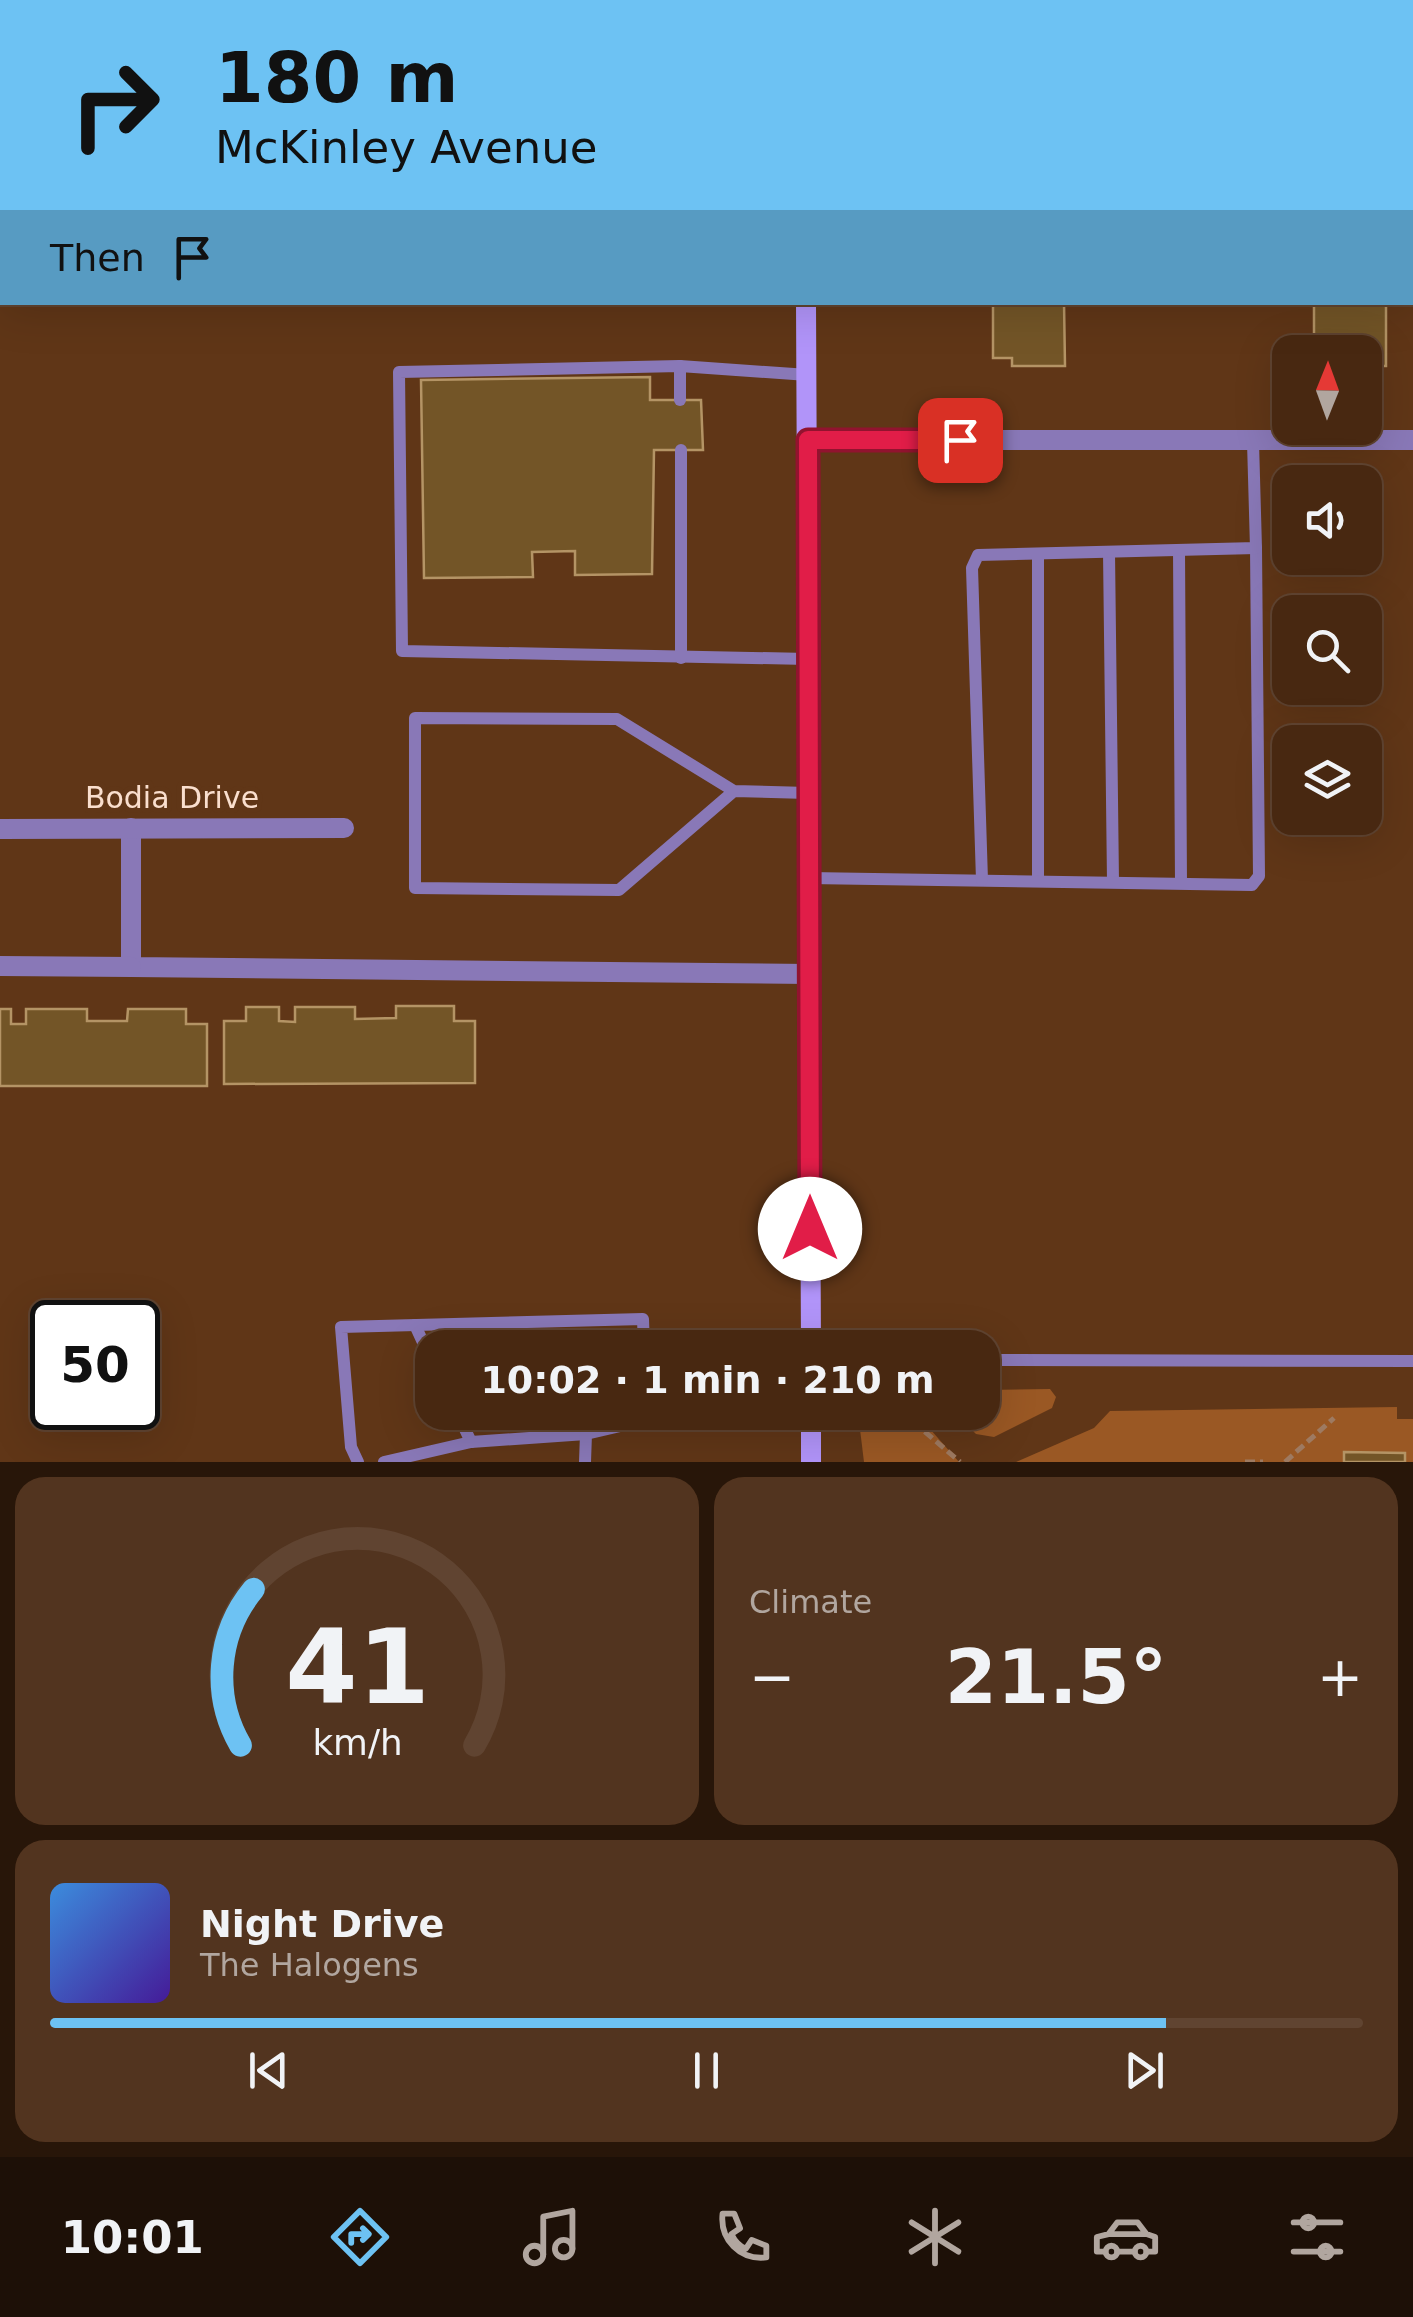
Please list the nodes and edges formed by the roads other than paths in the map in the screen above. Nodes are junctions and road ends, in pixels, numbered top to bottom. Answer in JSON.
{"nodes":[{"id":1,"x":806,"y":305,"type":"edge"},
{"id":2,"x":680,"y":366,"type":"junction"},
{"id":3,"x":808,"y":375,"type":"junction"},
{"id":4,"x":680,"y":400,"type":"dead end"},
{"id":5,"x":808,"y":440,"type":"junction"},
{"id":6,"x":1413,"y":440,"type":"edge"},
{"id":7,"x":1253,"y":442,"type":"junction"},
{"id":8,"x":681,"y":450,"type":"dead end"},
{"id":9,"x":1256,"y":548,"type":"junction"},
{"id":10,"x":1178,"y":550,"type":"junction"},
{"id":11,"x":1109,"y":552,"type":"junction"},
{"id":12,"x":1038,"y":554,"type":"junction"},
{"id":13,"x":681,"y":658,"type":"junction"},
{"id":14,"x":808,"y":659,"type":"junction"},
{"id":15,"x":734,"y":791,"type":"junction"},
{"id":16,"x":808,"y":793,"type":"junction"},
{"id":17,"x":0,"y":828,"type":"edge"},
{"id":18,"x":131,"y":828,"type":"junction"},
{"id":19,"x":344,"y":828,"type":"dead end"},
{"id":20,"x":810,"y":878,"type":"junction"},
{"id":21,"x":982,"y":880,"type":"junction"},
{"id":22,"x":1038,"y":881,"type":"junction"},
{"id":23,"x":1113,"y":882,"type":"junction"},
{"id":24,"x":1181,"y":883,"type":"junction"},
{"id":25,"x":0,"y":966,"type":"edge"},
{"id":26,"x":130,"y":967,"type":"junction"},
{"id":27,"x":809,"y":974,"type":"junction"},
{"id":28,"x":414,"y":1325,"type":"junction"},
{"id":29,"x":416,"y":1330,"type":"edge"},
{"id":30,"x":643,"y":1330,"type":"edge"},
{"id":31,"x":811,"y":1330,"type":"edge"},
{"id":32,"x":1000,"y":1360,"type":"edge"},
{"id":33,"x":1413,"y":1361,"type":"edge"},
{"id":34,"x":465,"y":1430,"type":"edge"},
{"id":35,"x":599,"y":1430,"type":"edge"},
{"id":36,"x":811,"y":1430,"type":"edge"},
{"id":37,"x":586,"y":1434,"type":"junction"},
{"id":38,"x":471,"y":1442,"type":"junction"},
{"id":39,"x":358,"y":1462,"type":"edge"},
{"id":40,"x":384,"y":1462,"type":"edge"},
{"id":41,"x":585,"y":1462,"type":"edge"},
{"id":42,"x":811,"y":1462,"type":"edge"}],
"edges":[{"from":1,"to":3,"type":"main road"},
{"from":2,"to":3,"type":"lane"},
{"from":2,"to":4,"type":"lane"},
{"from":2,"to":13,"type":"lane"},
{"from":3,"to":5,"type":"main road"},
{"from":5,"to":7,"type":"street"},
{"from":5,"to":14,"type":"main road"},
{"from":6,"to":7,"type":"street"},
{"from":7,"to":9,"type":"lane"},
{"from":8,"to":13,"type":"lane"},
{"from":9,"to":10,"type":"lane"},
{"from":9,"to":24,"type":"lane"},
{"from":10,"to":11,"type":"lane"},
{"from":10,"to":24,"type":"lane"},
{"from":11,"to":12,"type":"lane"},
{"from":11,"to":23,"type":"lane"},
{"from":12,"to":21,"type":"lane"},
{"from":12,"to":22,"type":"lane"},
{"from":13,"to":14,"type":"lane"},
{"from":14,"to":16,"type":"main road"},
{"from":15,"to":15,"type":"lane"},
{"from":15,"to":16,"type":"lane"},
{"from":16,"to":20,"type":"main road"},
{"from":17,"to":18,"type":"street","name":"Bodia Drive"},
{"from":18,"to":19,"type":"street","name":"Bodia Drive"},
{"from":18,"to":26,"type":"street"},
{"from":20,"to":21,"type":"lane"},
{"from":20,"to":27,"type":"main road"},
{"from":21,"to":22,"type":"lane"},
{"from":22,"to":23,"type":"lane"},
{"from":23,"to":24,"type":"lane"},
{"from":25,"to":26,"type":"street"},
{"from":26,"to":27,"type":"street"},
{"from":27,"to":31,"type":"main road"},
{"from":28,"to":29,"type":"lane"},
{"from":28,"to":30,"type":"lane"},
{"from":28,"to":39,"type":"lane"},
{"from":32,"to":33,"type":"lane"},
{"from":34,"to":38,"type":"lane"},
{"from":35,"to":37,"type":"lane"},
{"from":36,"to":42,"type":"main road"},
{"from":37,"to":38,"type":"lane"},
{"from":37,"to":41,"type":"lane"},
{"from":38,"to":40,"type":"lane"}]}
